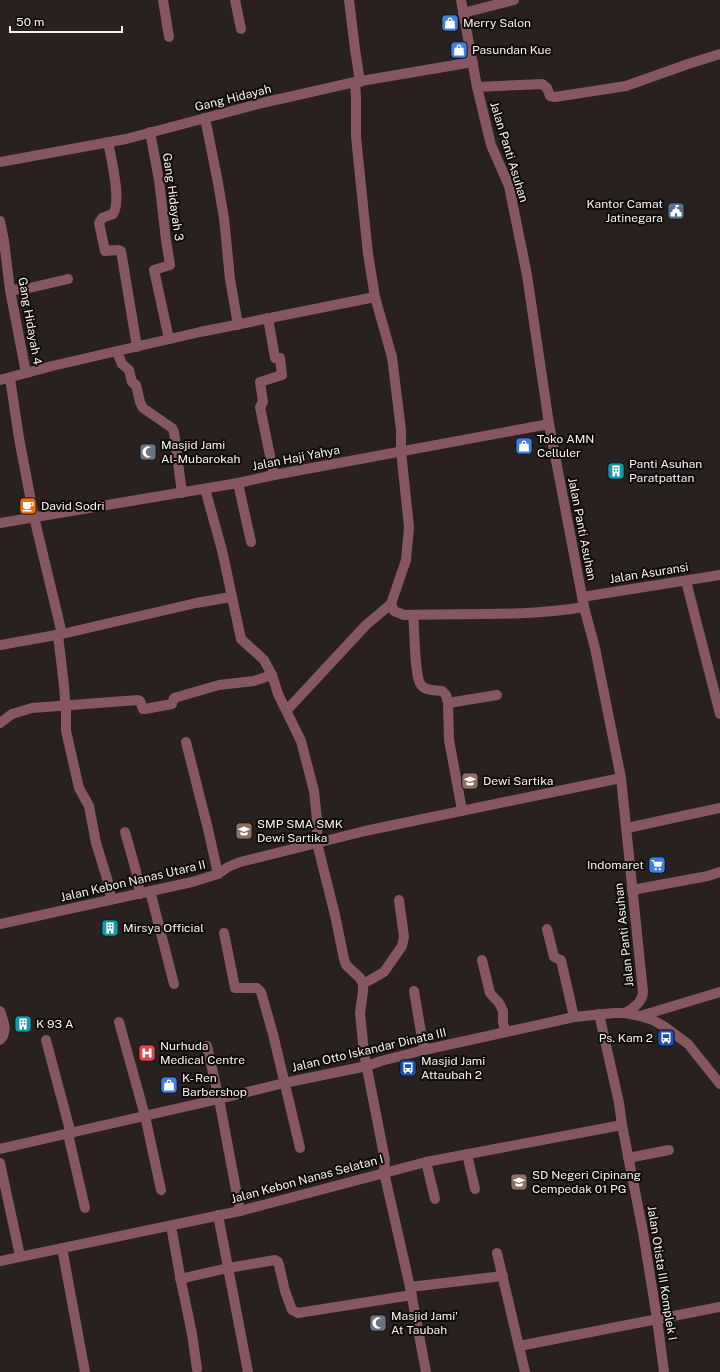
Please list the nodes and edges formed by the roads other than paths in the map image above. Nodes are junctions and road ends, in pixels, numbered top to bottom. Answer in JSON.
{"nodes":[{"id":1,"x":164,"y":0,"type":"edge"},
{"id":2,"x":235,"y":0,"type":"edge"},
{"id":3,"x":349,"y":0,"type":"edge"},
{"id":4,"x":461,"y":0,"type":"edge"},
{"id":5,"x":514,"y":0,"type":"edge"},
{"id":6,"x":463,"y":13,"type":"junction"},
{"id":7,"x":241,"y":30,"type":"dead end"},
{"id":8,"x":169,"y":37,"type":"dead end"},
{"id":9,"x":720,"y":54,"type":"edge"},
{"id":10,"x":473,"y":62,"type":"junction"},
{"id":11,"x":358,"y":82,"type":"junction"},
{"id":12,"x":477,"y":87,"type":"junction"},
{"id":13,"x":205,"y":118,"type":"junction"},
{"id":14,"x":150,"y":132,"type":"junction"},
{"id":15,"x":108,"y":142,"type":"junction"},
{"id":16,"x":0,"y":162,"type":"edge"},
{"id":17,"x":0,"y":222,"type":"edge"},
{"id":18,"x":68,"y":279,"type":"dead end"},
{"id":19,"x":10,"y":290,"type":"junction"},
{"id":20,"x":375,"y":297,"type":"junction"},
{"id":21,"x":268,"y":318,"type":"junction"},
{"id":22,"x":238,"y":325,"type":"junction"},
{"id":23,"x":169,"y":340,"type":"junction"},
{"id":24,"x":137,"y":347,"type":"junction"},
{"id":25,"x":117,"y":352,"type":"junction"},
{"id":26,"x":26,"y":373,"type":"junction"},
{"id":27,"x":5,"y":379,"type":"edge"},
{"id":28,"x":549,"y":424,"type":"junction"},
{"id":29,"x":401,"y":451,"type":"junction"},
{"id":30,"x":274,"y":474,"type":"junction"},
{"id":31,"x":238,"y":483,"type":"junction"},
{"id":32,"x":205,"y":489,"type":"junction"},
{"id":33,"x":182,"y":493,"type":"junction"},
{"id":34,"x":34,"y":517,"type":"junction"},
{"id":35,"x":0,"y":523,"type":"edge"},
{"id":36,"x":250,"y":542,"type":"dead end"},
{"id":37,"x":720,"y":575,"type":"edge"},
{"id":38,"x":686,"y":581,"type":"junction"},
{"id":39,"x":231,"y":597,"type":"junction"},
{"id":40,"x":583,"y":602,"type":"junction"},
{"id":41,"x":391,"y":604,"type":"junction"},
{"id":42,"x":413,"y":614,"type":"junction"},
{"id":43,"x":60,"y":635,"type":"junction"},
{"id":44,"x":0,"y":645,"type":"edge"},
{"id":45,"x":272,"y":675,"type":"junction"},
{"id":46,"x":497,"y":695,"type":"dead end"},
{"id":47,"x":448,"y":703,"type":"junction"},
{"id":48,"x":66,"y":706,"type":"junction"},
{"id":49,"x":287,"y":710,"type":"junction"},
{"id":50,"x":720,"y":714,"type":"edge"},
{"id":51,"x":0,"y":723,"type":"edge"},
{"id":52,"x":186,"y":742,"type":"dead end"},
{"id":53,"x":621,"y":778,"type":"junction"},
{"id":54,"x":720,"y":808,"type":"edge"},
{"id":55,"x":462,"y":810,"type":"junction"},
{"id":56,"x":627,"y":828,"type":"junction"},
{"id":57,"x":125,"y":832,"type":"dead end"},
{"id":58,"x":317,"y":843,"type":"junction"},
{"id":59,"x":720,"y":872,"type":"edge"},
{"id":60,"x":218,"y":874,"type":"junction"},
{"id":61,"x":632,"y":890,"type":"junction"},
{"id":62,"x":150,"y":891,"type":"junction"},
{"id":63,"x":140,"y":894,"type":"junction"},
{"id":64,"x":111,"y":899,"type":"junction"},
{"id":65,"x":399,"y":900,"type":"dead end"},
{"id":66,"x":0,"y":924,"type":"edge"},
{"id":67,"x":547,"y":929,"type":"dead end"},
{"id":68,"x":224,"y":933,"type":"dead end"},
{"id":69,"x":482,"y":960,"type":"dead end"},
{"id":70,"x":174,"y":984,"type":"dead end"},
{"id":71,"x":362,"y":984,"type":"junction"},
{"id":72,"x":414,"y":991,"type":"dead end"},
{"id":73,"x":720,"y":992,"type":"edge"},
{"id":74,"x":0,"y":1011,"type":"edge"},
{"id":75,"x":625,"y":1013,"type":"junction"},
{"id":76,"x":599,"y":1014,"type":"junction"},
{"id":77,"x":640,"y":1016,"type":"junction"},
{"id":78,"x":574,"y":1017,"type":"junction"},
{"id":79,"x":119,"y":1022,"type":"dead end"},
{"id":80,"x":506,"y":1032,"type":"junction"},
{"id":81,"x":0,"y":1040,"type":"edge"},
{"id":82,"x":46,"y":1040,"type":"dead end"},
{"id":83,"x":207,"y":1046,"type":"dead end"},
{"id":84,"x":424,"y":1050,"type":"junction"},
{"id":85,"x":367,"y":1066,"type":"junction"},
{"id":86,"x":284,"y":1083,"type":"junction"},
{"id":87,"x":720,"y":1084,"type":"edge"},
{"id":88,"x":219,"y":1100,"type":"junction"},
{"id":89,"x":144,"y":1116,"type":"junction"},
{"id":90,"x":622,"y":1125,"type":"junction"},
{"id":91,"x":69,"y":1134,"type":"junction"},
{"id":92,"x":300,"y":1148,"type":"dead end"},
{"id":93,"x":0,"y":1149,"type":"edge"},
{"id":94,"x":669,"y":1150,"type":"dead end"},
{"id":95,"x":467,"y":1154,"type":"junction"},
{"id":96,"x":628,"y":1158,"type":"junction"},
{"id":97,"x":426,"y":1162,"type":"junction"},
{"id":98,"x":0,"y":1163,"type":"edge"},
{"id":99,"x":384,"y":1172,"type":"junction"},
{"id":100,"x":475,"y":1189,"type":"dead end"},
{"id":101,"x":161,"y":1190,"type":"dead end"},
{"id":102,"x":435,"y":1199,"type":"dead end"},
{"id":103,"x":85,"y":1208,"type":"dead end"},
{"id":104,"x":240,"y":1210,"type":"junction"},
{"id":105,"x":218,"y":1215,"type":"junction"},
{"id":106,"x":171,"y":1226,"type":"junction"},
{"id":107,"x":62,"y":1248,"type":"junction"},
{"id":108,"x":498,"y":1253,"type":"dead end"},
{"id":109,"x":20,"y":1256,"type":"junction"},
{"id":110,"x":0,"y":1261,"type":"edge"},
{"id":111,"x":228,"y":1268,"type":"junction"},
{"id":112,"x":502,"y":1276,"type":"junction"},
{"id":113,"x":180,"y":1279,"type":"junction"},
{"id":114,"x":411,"y":1291,"type":"junction"},
{"id":115,"x":720,"y":1307,"type":"edge"},
{"id":116,"x":657,"y":1319,"type":"junction"},
{"id":117,"x":519,"y":1346,"type":"junction"},
{"id":118,"x":197,"y":1369,"type":"dead end"},
{"id":119,"x":85,"y":1372,"type":"edge"},
{"id":120,"x":248,"y":1372,"type":"edge"},
{"id":121,"x":426,"y":1372,"type":"edge"},
{"id":122,"x":525,"y":1372,"type":"edge"},
{"id":123,"x":664,"y":1372,"type":"edge"}],
"edges":[{"from":1,"to":8,"type":"street"},
{"from":2,"to":7,"type":"street"},
{"from":3,"to":11,"type":"street"},
{"from":4,"to":6,"type":"street","name":"Jalan Panti Asuhan"},
{"from":5,"to":6,"type":"street"},
{"from":6,"to":10,"type":"street","name":"Jalan Panti Asuhan"},
{"from":9,"to":12,"type":"street"},
{"from":10,"to":11,"type":"street","name":"Gang Hidayah"},
{"from":10,"to":12,"type":"street","name":"Jalan Panti Asuhan"},
{"from":11,"to":13,"type":"street","name":"Gang Hidayah"},
{"from":11,"to":20,"type":"street"},
{"from":12,"to":28,"type":"street","name":"Jalan Panti Asuhan"},
{"from":13,"to":14,"type":"street","name":"Gang Hidayah"},
{"from":13,"to":22,"type":"street"},
{"from":14,"to":15,"type":"street","name":"Gang Hidayah"},
{"from":14,"to":23,"type":"street","name":"Gang Hidayah 3"},
{"from":15,"to":16,"type":"street","name":"Gang Hidayah"},
{"from":15,"to":24,"type":"street"},
{"from":17,"to":19,"type":"street","name":"Gang Hidayah 4"},
{"from":18,"to":19,"type":"street"},
{"from":19,"to":26,"type":"street","name":"Gang Hidayah 4"},
{"from":20,"to":21,"type":"street"},
{"from":20,"to":29,"type":"street"},
{"from":21,"to":22,"type":"street"},
{"from":21,"to":30,"type":"street"},
{"from":22,"to":23,"type":"street"},
{"from":23,"to":24,"type":"street"},
{"from":24,"to":25,"type":"street"},
{"from":25,"to":26,"type":"street"},
{"from":25,"to":33,"type":"street"},
{"from":26,"to":27,"type":"street"},
{"from":27,"to":34,"type":"street"},
{"from":28,"to":29,"type":"street","name":"Jalan Haji Yahya"},
{"from":28,"to":40,"type":"street","name":"Jalan Panti Asuhan"},
{"from":29,"to":30,"type":"street","name":"Jalan Haji Yahya"},
{"from":29,"to":41,"type":"street"},
{"from":30,"to":31,"type":"street","name":"Jalan Haji Yahya"},
{"from":31,"to":32,"type":"street","name":"Jalan Haji Yahya"},
{"from":31,"to":36,"type":"street"},
{"from":32,"to":33,"type":"street","name":"Jalan Haji Yahya"},
{"from":32,"to":39,"type":"street"},
{"from":33,"to":34,"type":"street","name":"Jalan Haji Yahya"},
{"from":34,"to":35,"type":"street","name":"Jalan Haji Yahya"},
{"from":34,"to":43,"type":"street"},
{"from":37,"to":38,"type":"street","name":"Jalan Asuransi"},
{"from":38,"to":40,"type":"street","name":"Jalan Asuransi"},
{"from":38,"to":50,"type":"street"},
{"from":39,"to":43,"type":"street"},
{"from":39,"to":45,"type":"street"},
{"from":40,"to":42,"type":"street","name":"Jalan Asuransi"},
{"from":40,"to":53,"type":"street","name":"Jalan Panti Asuhan"},
{"from":41,"to":42,"type":"street","name":"Jalan Asuransi"},
{"from":41,"to":49,"type":"street"},
{"from":42,"to":47,"type":"street"},
{"from":43,"to":44,"type":"street"},
{"from":43,"to":48,"type":"street"},
{"from":45,"to":48,"type":"street"},
{"from":45,"to":49,"type":"street"},
{"from":46,"to":47,"type":"street"},
{"from":47,"to":55,"type":"street"},
{"from":48,"to":51,"type":"street"},
{"from":48,"to":64,"type":"street"},
{"from":49,"to":58,"type":"street"},
{"from":52,"to":60,"type":"street"},
{"from":53,"to":55,"type":"street","name":"Jalan Kebon Nanas Utara II"},
{"from":53,"to":56,"type":"street","name":"Jalan Panti Asuhan"},
{"from":54,"to":56,"type":"street"},
{"from":55,"to":58,"type":"street","name":"Jalan Kebon Nanas Utara II"},
{"from":56,"to":61,"type":"street","name":"Jalan Panti Asuhan"},
{"from":57,"to":63,"type":"street"},
{"from":58,"to":60,"type":"street","name":"Jalan Kebon Nanas Utara II"},
{"from":58,"to":71,"type":"street"},
{"from":59,"to":61,"type":"street"},
{"from":60,"to":62,"type":"street","name":"Jalan Kebon Nanas Utara II"},
{"from":61,"to":75,"type":"street","name":"Jalan Panti Asuhan"},
{"from":62,"to":63,"type":"street","name":"Jalan Kebon Nanas Utara II"},
{"from":62,"to":70,"type":"street"},
{"from":63,"to":64,"type":"street","name":"Jalan Kebon Nanas Utara II"},
{"from":64,"to":66,"type":"street","name":"Jalan Kebon Nanas Utara II"},
{"from":65,"to":71,"type":"street"},
{"from":67,"to":78,"type":"street"},
{"from":68,"to":86,"type":"street"},
{"from":69,"to":80,"type":"street"},
{"from":71,"to":85,"type":"street"},
{"from":72,"to":84,"type":"street"},
{"from":73,"to":77,"type":"street"},
{"from":74,"to":81,"type":"street"},
{"from":75,"to":76,"type":"street","name":"Jalan Otto Iskandar Dinata III"},
{"from":75,"to":77,"type":"street","name":"Jalan Otto Iskandar Dinata III"},
{"from":76,"to":78,"type":"street","name":"Jalan Otto Iskandar Dinata III"},
{"from":76,"to":90,"type":"street","name":"Jalan Otista III Komplek I"},
{"from":77,"to":87,"type":"street","name":"Jalan Otto Iskandar Dinata III"},
{"from":78,"to":80,"type":"street","name":"Jalan Otto Iskandar Dinata III"},
{"from":79,"to":89,"type":"street"},
{"from":80,"to":84,"type":"street","name":"Jalan Otto Iskandar Dinata III"},
{"from":82,"to":91,"type":"street"},
{"from":83,"to":88,"type":"street"},
{"from":84,"to":85,"type":"street","name":"Jalan Otto Iskandar Dinata III"},
{"from":85,"to":86,"type":"street","name":"Jalan Otto Iskandar Dinata III"},
{"from":85,"to":99,"type":"street"},
{"from":86,"to":88,"type":"street","name":"Jalan Otto Iskandar Dinata III"},
{"from":86,"to":92,"type":"street"},
{"from":88,"to":89,"type":"street","name":"Jalan Otto Iskandar Dinata III"},
{"from":88,"to":104,"type":"street"},
{"from":89,"to":91,"type":"street","name":"Jalan Otto Iskandar Dinata III"},
{"from":89,"to":101,"type":"street"},
{"from":90,"to":95,"type":"street","name":"Jalan Kebon Nanas Selatan I"},
{"from":90,"to":96,"type":"street","name":"Jalan Otista III Komplek I"},
{"from":91,"to":93,"type":"street","name":"Jalan Otto Iskandar Dinata III"},
{"from":91,"to":103,"type":"street"},
{"from":94,"to":96,"type":"street"},
{"from":95,"to":97,"type":"street","name":"Jalan Kebon Nanas Selatan I"},
{"from":95,"to":100,"type":"street"},
{"from":96,"to":116,"type":"street","name":"Jalan Otista III Komplek I"},
{"from":97,"to":99,"type":"street","name":"Jalan Kebon Nanas Selatan I"},
{"from":97,"to":102,"type":"street"},
{"from":98,"to":109,"type":"street"},
{"from":99,"to":104,"type":"street","name":"Jalan Kebon Nanas Selatan I"},
{"from":99,"to":114,"type":"street"},
{"from":104,"to":105,"type":"street","name":"Jalan Kebon Nanas Selatan I"},
{"from":105,"to":106,"type":"street","name":"Jalan Kebon Nanas Selatan I"},
{"from":105,"to":111,"type":"street"},
{"from":106,"to":107,"type":"street","name":"Jalan Kebon Nanas Selatan I"},
{"from":106,"to":113,"type":"street"},
{"from":107,"to":109,"type":"street","name":"Jalan Kebon Nanas Selatan I"},
{"from":107,"to":119,"type":"street"},
{"from":108,"to":112,"type":"street"},
{"from":109,"to":110,"type":"street","name":"Jalan Kebon Nanas Selatan I"},
{"from":111,"to":113,"type":"street"},
{"from":111,"to":114,"type":"street"},
{"from":111,"to":120,"type":"street"},
{"from":112,"to":114,"type":"street"},
{"from":112,"to":117,"type":"street"},
{"from":113,"to":118,"type":"street"},
{"from":114,"to":121,"type":"street"},
{"from":115,"to":116,"type":"street"},
{"from":116,"to":117,"type":"street"},
{"from":116,"to":123,"type":"street","name":"Jalan Otista III Komplek I"},
{"from":117,"to":122,"type":"street"}]}
